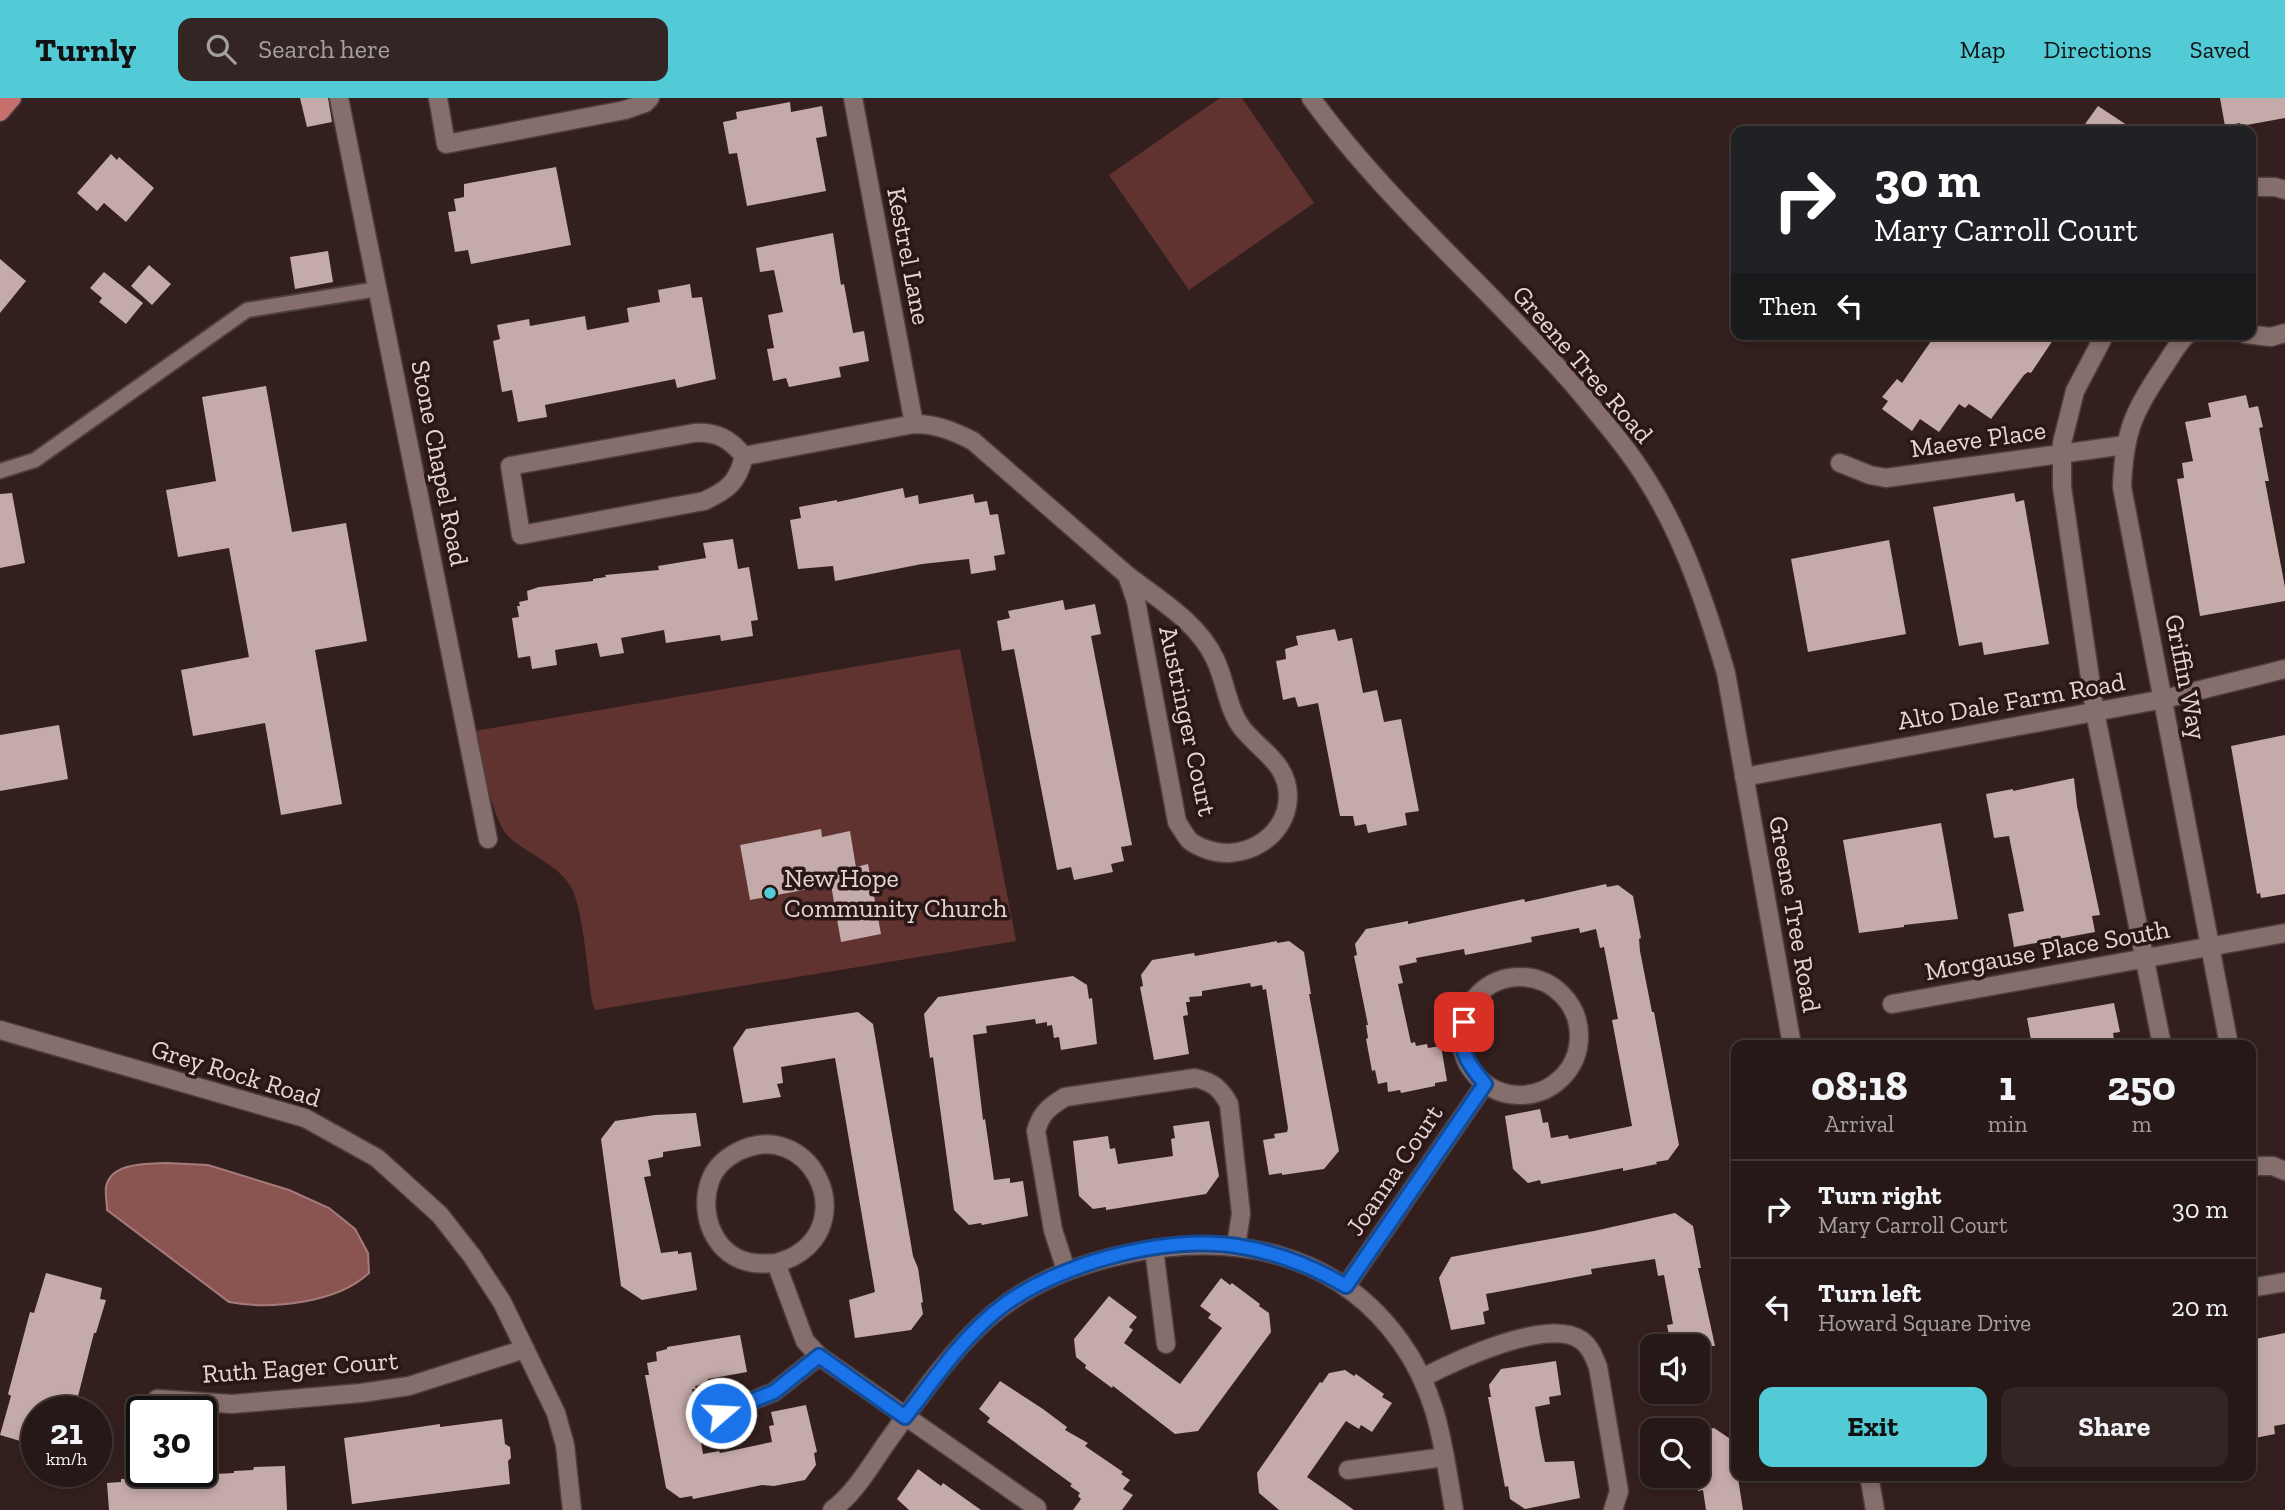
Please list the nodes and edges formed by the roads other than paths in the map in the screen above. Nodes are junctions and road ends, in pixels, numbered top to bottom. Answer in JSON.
{"nodes":[{"id":1,"x":12,"y":98,"type":"edge"},
{"id":2,"x":340,"y":98,"type":"edge"},
{"id":3,"x":438,"y":98,"type":"edge"},
{"id":4,"x":649,"y":98,"type":"edge"},
{"id":5,"x":853,"y":98,"type":"edge"},
{"id":6,"x":1311,"y":98,"type":"edge"},
{"id":7,"x":0,"y":112,"type":"edge"},
{"id":8,"x":2256,"y":187,"type":"edge"},
{"id":9,"x":2285,"y":190,"type":"edge"},
{"id":10,"x":378,"y":289,"type":"junction"},
{"id":11,"x":2285,"y":333,"type":"edge"},
{"id":12,"x":2256,"y":335,"type":"edge"},
{"id":13,"x":2102,"y":340,"type":"edge"},
{"id":14,"x":2184,"y":340,"type":"edge"},
{"id":15,"x":914,"y":425,"type":"junction"},
{"id":16,"x":2125,"y":444,"type":"junction"},
{"id":17,"x":2062,"y":453,"type":"junction"},
{"id":18,"x":744,"y":456,"type":"junction"},
{"id":19,"x":1840,"y":463,"type":"dead end"},
{"id":20,"x":0,"y":471,"type":"edge"},
{"id":21,"x":1128,"y":575,"type":"junction"},
{"id":22,"x":2285,"y":669,"type":"edge"},
{"id":23,"x":2164,"y":699,"type":"junction"},
{"id":24,"x":2095,"y":712,"type":"junction"},
{"id":25,"x":1744,"y":777,"type":"junction"},
{"id":26,"x":488,"y":839,"type":"dead end"},
{"id":27,"x":2285,"y":933,"type":"edge"},
{"id":28,"x":2211,"y":947,"type":"junction"},
{"id":29,"x":2146,"y":959,"type":"junction"},
{"id":30,"x":1892,"y":1004,"type":"dead end"},
{"id":31,"x":0,"y":1030,"type":"edge"},
{"id":32,"x":1791,"y":1040,"type":"edge"},
{"id":33,"x":2161,"y":1040,"type":"edge"},
{"id":34,"x":2228,"y":1040,"type":"edge"},
{"id":35,"x":1485,"y":1084,"type":"junction"},
{"id":36,"x":2256,"y":1164,"type":"edge"},
{"id":37,"x":2285,"y":1171,"type":"edge"},
{"id":38,"x":1236,"y":1245,"type":"junction"},
{"id":39,"x":1154,"y":1249,"type":"junction"},
{"id":40,"x":776,"y":1263,"type":"junction"},
{"id":41,"x":1066,"y":1270,"type":"junction"},
{"id":42,"x":2285,"y":1282,"type":"edge"},
{"id":43,"x":1346,"y":1286,"type":"junction"},
{"id":44,"x":2256,"y":1287,"type":"edge"},
{"id":45,"x":1166,"y":1344,"type":"dead end"},
{"id":46,"x":525,"y":1349,"type":"junction"},
{"id":47,"x":819,"y":1356,"type":"junction"},
{"id":48,"x":1422,"y":1378,"type":"junction"},
{"id":49,"x":217,"y":1403,"type":"edge"},
{"id":50,"x":721,"y":1413,"type":"dead end"},
{"id":51,"x":905,"y":1417,"type":"junction"},
{"id":52,"x":1445,"y":1457,"type":"junction"},
{"id":53,"x":1348,"y":1470,"type":"dead end"},
{"id":54,"x":1870,"y":1481,"type":"edge"},
{"id":55,"x":1037,"y":1508,"type":"dead end"},
{"id":56,"x":572,"y":1510,"type":"edge"},
{"id":57,"x":832,"y":1510,"type":"edge"},
{"id":58,"x":1454,"y":1510,"type":"edge"},
{"id":59,"x":1613,"y":1510,"type":"edge"},
{"id":60,"x":1875,"y":1510,"type":"edge"}],
"edges":[{"from":1,"to":7,"type":"main road"},
{"from":2,"to":10,"type":"street","name":"Stone Chapel Road"},
{"from":3,"to":4,"type":"street"},
{"from":5,"to":15,"type":"street","name":"Kestrel Lane"},
{"from":6,"to":25,"type":"street","name":"Greene Tree Road"},
{"from":8,"to":9,"type":"street"},
{"from":10,"to":20,"type":"lane"},
{"from":10,"to":26,"type":"street","name":"Stone Chapel Road"},
{"from":11,"to":12,"type":"street"},
{"from":13,"to":17,"type":"street"},
{"from":14,"to":16,"type":"street","name":"Griffin Way"},
{"from":15,"to":18,"type":"street","name":"Austringer Court"},
{"from":15,"to":21,"type":"street","name":"Austringer Court"},
{"from":16,"to":17,"type":"street","name":"Maeve Place"},
{"from":16,"to":23,"type":"street","name":"Griffin Way"},
{"from":17,"to":19,"type":"street","name":"Maeve Place"},
{"from":17,"to":24,"type":"street"},
{"from":18,"to":18,"type":"street"},
{"from":21,"to":21,"type":"street","name":"Austringer Court"},
{"from":22,"to":23,"type":"street","name":"Alto Dale Farm Road"},
{"from":23,"to":24,"type":"street","name":"Alto Dale Farm Road"},
{"from":23,"to":28,"type":"street","name":"Griffin Way"},
{"from":24,"to":25,"type":"street","name":"Alto Dale Farm Road"},
{"from":24,"to":29,"type":"street"},
{"from":25,"to":32,"type":"street","name":"Greene Tree Road"},
{"from":27,"to":28,"type":"street","name":"Morgause Place South"},
{"from":28,"to":29,"type":"street","name":"Morgause Place South"},
{"from":28,"to":34,"type":"street","name":"Griffin Way"},
{"from":29,"to":30,"type":"street","name":"Morgause Place South"},
{"from":29,"to":33,"type":"street"},
{"from":31,"to":46,"type":"street","name":"Grey Rock Road"},
{"from":35,"to":35,"type":"street"},
{"from":35,"to":43,"type":"street","name":"Joanna Court"},
{"from":36,"to":37,"type":"street"},
{"from":38,"to":39,"type":"street"},
{"from":38,"to":41,"type":"street"},
{"from":38,"to":43,"type":"street"},
{"from":39,"to":41,"type":"street"},
{"from":39,"to":45,"type":"street"},
{"from":40,"to":40,"type":"street"},
{"from":40,"to":47,"type":"street"},
{"from":41,"to":51,"type":"street"},
{"from":42,"to":44,"type":"street"},
{"from":43,"to":48,"type":"street"},
{"from":46,"to":49,"type":"street","name":"Ruth Eager Court"},
{"from":46,"to":56,"type":"street","name":"Grey Rock Road"},
{"from":47,"to":50,"type":"street"},
{"from":47,"to":51,"type":"street"},
{"from":48,"to":52,"type":"street"},
{"from":48,"to":59,"type":"street"},
{"from":51,"to":55,"type":"street"},
{"from":51,"to":57,"type":"street"},
{"from":52,"to":53,"type":"street"},
{"from":52,"to":58,"type":"street"},
{"from":54,"to":60,"type":"street"}]}
